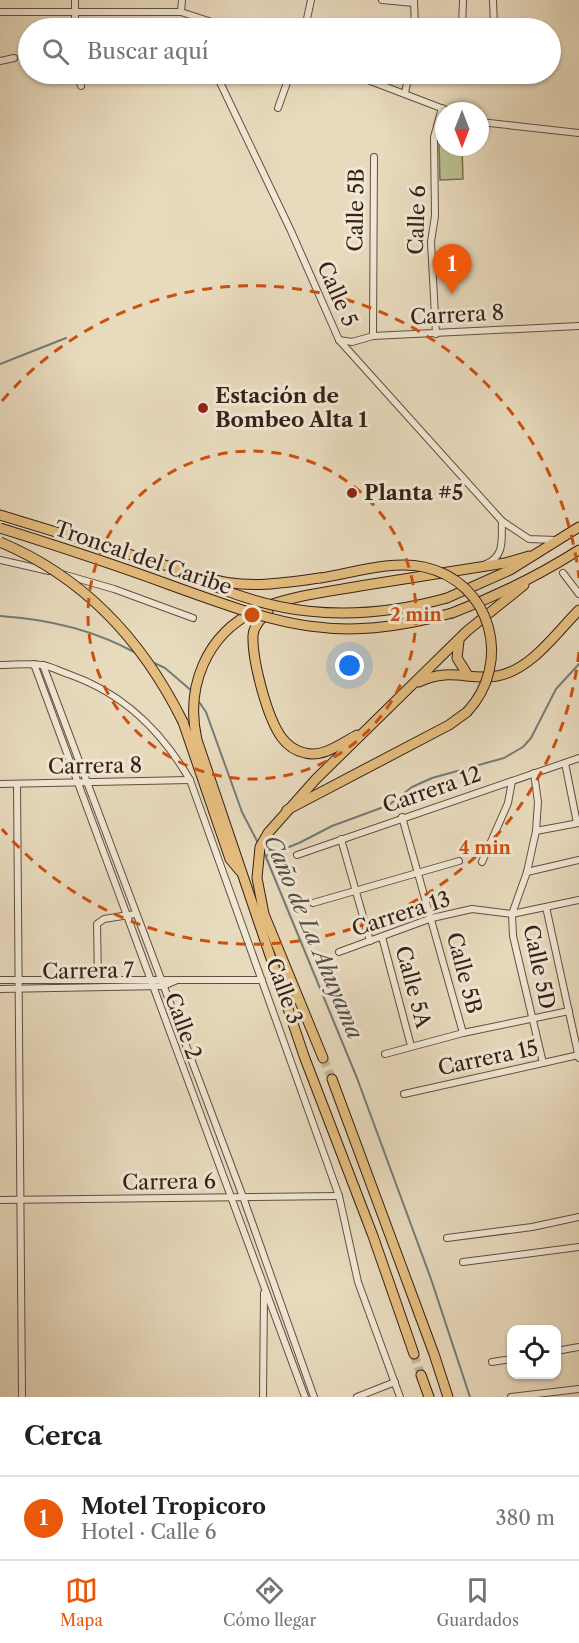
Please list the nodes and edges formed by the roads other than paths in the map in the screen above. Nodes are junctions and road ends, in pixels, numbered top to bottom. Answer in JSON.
{"nodes":[{"id":1,"x":75,"y":0,"type":"edge"},
{"id":2,"x":182,"y":0,"type":"edge"},
{"id":3,"x":311,"y":0,"type":"edge"},
{"id":4,"x":382,"y":0,"type":"edge"},
{"id":5,"x":463,"y":0,"type":"edge"},
{"id":6,"x":493,"y":0,"type":"edge"},
{"id":7,"x":414,"y":2,"type":"edge"},
{"id":8,"x":75,"y":11,"type":"junction"},
{"id":9,"x":0,"y":12,"type":"edge"},
{"id":10,"x":181,"y":12,"type":"junction"},
{"id":11,"x":75,"y":18,"type":"edge"},
{"id":12,"x":201,"y":18,"type":"edge"},
{"id":13,"x":307,"y":18,"type":"edge"},
{"id":14,"x":415,"y":18,"type":"edge"},
{"id":15,"x":462,"y":18,"type":"edge"},
{"id":16,"x":494,"y":18,"type":"edge"},
{"id":17,"x":14,"y":58,"type":"dead end"},
{"id":18,"x":0,"y":61,"type":"edge"},
{"id":19,"x":221,"y":84,"type":"edge"},
{"id":20,"x":286,"y":84,"type":"edge"},
{"id":21,"x":380,"y":84,"type":"edge"},
{"id":22,"x":407,"y":84,"type":"edge"},
{"id":23,"x":405,"y":93,"type":"junction"},
{"id":24,"x":435,"y":105,"type":"edge"},
{"id":25,"x":278,"y":108,"type":"dead end"},
{"id":26,"x":489,"y":123,"type":"edge"},
{"id":27,"x":435,"y":133,"type":"edge"},
{"id":28,"x":579,"y":133,"type":"edge"},
{"id":29,"x":374,"y":157,"type":"dead end"},
{"id":30,"x":579,"y":326,"type":"edge"},
{"id":31,"x":436,"y":334,"type":"junction"},
{"id":32,"x":373,"y":336,"type":"junction"},
{"id":33,"x":339,"y":340,"type":"junction"},
{"id":34,"x":0,"y":514,"type":"edge"},
{"id":35,"x":502,"y":520,"type":"junction"},
{"id":36,"x":579,"y":527,"type":"edge"},
{"id":37,"x":0,"y":528,"type":"edge"},
{"id":38,"x":558,"y":539,"type":"junction"},
{"id":39,"x":0,"y":542,"type":"edge"},
{"id":40,"x":579,"y":550,"type":"edge"},
{"id":41,"x":537,"y":554,"type":"junction"},
{"id":42,"x":0,"y":560,"type":"edge"},
{"id":43,"x":176,"y":568,"type":"junction"},
{"id":44,"x":476,"y":568,"type":"junction"},
{"id":45,"x":546,"y":571,"type":"junction"},
{"id":46,"x":563,"y":573,"type":"dead end"},
{"id":47,"x":579,"y":594,"type":"edge"},
{"id":48,"x":273,"y":605,"type":"junction"},
{"id":49,"x":579,"y":610,"type":"edge"},
{"id":50,"x":190,"y":616,"type":"dead end"},
{"id":51,"x":460,"y":640,"type":"junction"},
{"id":52,"x":34,"y":664,"type":"junction"},
{"id":53,"x":0,"y":665,"type":"edge"},
{"id":54,"x":43,"y":665,"type":"junction"},
{"id":55,"x":467,"y":674,"type":"junction"},
{"id":56,"x":412,"y":686,"type":"junction"},
{"id":57,"x":368,"y":728,"type":"junction"},
{"id":58,"x":579,"y":758,"type":"edge"},
{"id":59,"x":565,"y":763,"type":"junction"},
{"id":60,"x":534,"y":773,"type":"junction"},
{"id":61,"x":190,"y":780,"type":"junction"},
{"id":62,"x":512,"y":781,"type":"junction"},
{"id":63,"x":79,"y":783,"type":"junction"},
{"id":64,"x":87,"y":783,"type":"junction"},
{"id":65,"x":0,"y":784,"type":"edge"},
{"id":66,"x":17,"y":784,"type":"junction"},
{"id":67,"x":287,"y":810,"type":"junction"},
{"id":68,"x":402,"y":817,"type":"junction"},
{"id":69,"x":578,"y":823,"type":"edge"},
{"id":70,"x":536,"y":831,"type":"junction"},
{"id":71,"x":341,"y":839,"type":"junction"},
{"id":72,"x":297,"y":855,"type":"dead end"},
{"id":73,"x":579,"y":860,"type":"edge"},
{"id":74,"x":459,"y":861,"type":"dead end"},
{"id":75,"x":482,"y":862,"type":"dead end"},
{"id":76,"x":240,"y":871,"type":"junction"},
{"id":77,"x":528,"y":872,"type":"junction"},
{"id":78,"x":417,"y":873,"type":"junction"},
{"id":79,"x":355,"y":892,"type":"junction"},
{"id":80,"x":579,"y":900,"type":"edge"},
{"id":81,"x":313,"y":903,"type":"dead end"},
{"id":82,"x":546,"y":907,"type":"junction"},
{"id":83,"x":135,"y":914,"type":"junction"},
{"id":84,"x":512,"y":914,"type":"junction"},
{"id":85,"x":126,"y":917,"type":"junction"},
{"id":86,"x":432,"y":918,"type":"junction"},
{"id":87,"x":382,"y":937,"type":"junction"},
{"id":88,"x":370,"y":941,"type":"junction"},
{"id":89,"x":339,"y":952,"type":"dead end"},
{"id":90,"x":148,"y":978,"type":"junction"},
{"id":91,"x":159,"y":978,"type":"junction"},
{"id":92,"x":98,"y":979,"type":"junction"},
{"id":93,"x":0,"y":980,"type":"edge"},
{"id":94,"x":18,"y":980,"type":"junction"},
{"id":95,"x":262,"y":980,"type":"junction"},
{"id":96,"x":176,"y":981,"type":"junction"},
{"id":97,"x":163,"y":986,"type":"junction"},
{"id":98,"x":151,"y":987,"type":"junction"},
{"id":99,"x":0,"y":989,"type":"edge"},
{"id":100,"x":18,"y":989,"type":"junction"},
{"id":101,"x":569,"y":1011,"type":"junction"},
{"id":102,"x":533,"y":1018,"type":"junction"},
{"id":103,"x":579,"y":1021,"type":"edge"},
{"id":104,"x":571,"y":1023,"type":"junction"},
{"id":105,"x":463,"y":1034,"type":"junction"},
{"id":106,"x":411,"y":1046,"type":"junction"},
{"id":107,"x":385,"y":1054,"type":"dead end"},
{"id":108,"x":579,"y":1056,"type":"edge"},
{"id":109,"x":323,"y":1059,"type":"tunnel mouth"},
{"id":110,"x":543,"y":1063,"type":"junction"},
{"id":111,"x":332,"y":1079,"type":"tunnel mouth"},
{"id":112,"x":404,"y":1094,"type":"dead end"},
{"id":113,"x":339,"y":1196,"type":"junction"},
{"id":114,"x":230,"y":1197,"type":"junction"},
{"id":115,"x":243,"y":1197,"type":"junction"},
{"id":116,"x":0,"y":1200,"type":"edge"},
{"id":117,"x":20,"y":1200,"type":"junction"},
{"id":118,"x":579,"y":1217,"type":"edge"},
{"id":119,"x":447,"y":1238,"type":"dead end"},
{"id":120,"x":579,"y":1247,"type":"edge"},
{"id":121,"x":463,"y":1262,"type":"dead end"},
{"id":122,"x":264,"y":1288,"type":"junction"},
{"id":123,"x":579,"y":1347,"type":"edge"},
{"id":124,"x":561,"y":1350,"type":"edge"},
{"id":125,"x":414,"y":1354,"type":"tunnel mouth"},
{"id":126,"x":507,"y":1360,"type":"edge"},
{"id":127,"x":492,"y":1362,"type":"dead end"},
{"id":128,"x":421,"y":1375,"type":"tunnel mouth"},
{"id":129,"x":394,"y":1382,"type":"junction"},
{"id":130,"x":579,"y":1389,"type":"edge"},
{"id":131,"x":22,"y":1397,"type":"edge"},
{"id":132,"x":263,"y":1397,"type":"edge"},
{"id":133,"x":305,"y":1397,"type":"edge"},
{"id":134,"x":314,"y":1397,"type":"edge"},
{"id":135,"x":357,"y":1397,"type":"edge"},
{"id":136,"x":400,"y":1397,"type":"edge"},
{"id":137,"x":429,"y":1397,"type":"edge"},
{"id":138,"x":448,"y":1397,"type":"edge"},
{"id":139,"x":511,"y":1397,"type":"edge"}],
"edges":[{"from":1,"to":8,"type":"street"},
{"from":2,"to":10,"type":"street"},
{"from":3,"to":13,"type":"street"},
{"from":4,"to":7,"type":"street"},
{"from":5,"to":15,"type":"street"},
{"from":6,"to":16,"type":"street"},
{"from":7,"to":14,"type":"street"},
{"from":8,"to":9,"type":"street"},
{"from":8,"to":10,"type":"street"},
{"from":8,"to":11,"type":"street"},
{"from":10,"to":12,"type":"street"},
{"from":17,"to":18,"type":"street"},
{"from":19,"to":33,"type":"street","name":"Calle 5"},
{"from":20,"to":25,"type":"street"},
{"from":21,"to":23,"type":"street"},
{"from":22,"to":23,"type":"street"},
{"from":23,"to":24,"type":"street"},
{"from":26,"to":28,"type":"street"},
{"from":27,"to":31,"type":"street","name":"Calle 6"},
{"from":29,"to":32,"type":"street","name":"Calle 5B"},
{"from":30,"to":31,"type":"street","name":"Carrera 8"},
{"from":31,"to":32,"type":"street","name":"Carrera 8"},
{"from":32,"to":33,"type":"street","name":"Carrera 8"},
{"from":33,"to":35,"type":"street","name":"Calle 5"},
{"from":34,"to":43,"type":"main road","name":"Troncal del Caribe"},
{"from":35,"to":38,"type":"street","name":"Calle 5"},
{"from":35,"to":44,"type":"street"},
{"from":36,"to":38,"type":"main road","name":"Troncal del Caribe"},
{"from":37,"to":45,"type":"main road","name":"Troncal del Caribe","bridge":true},
{"from":38,"to":41,"type":"main road","name":"Troncal del Caribe"},
{"from":39,"to":76,"type":"main road","bridge":true},
{"from":40,"to":45,"type":"main road"},
{"from":41,"to":43,"type":"main road","name":"Troncal del Caribe","bridge":true},
{"from":41,"to":44,"type":"main road"},
{"from":42,"to":50,"type":"street"},
{"from":43,"to":67,"type":"main road","bridge":true},
{"from":44,"to":48,"type":"main road"},
{"from":45,"to":51,"type":"main road"},
{"from":46,"to":47,"type":"street"},
{"from":48,"to":57,"type":"main road"},
{"from":48,"to":76,"type":"main road"},
{"from":49,"to":55,"type":"main road"},
{"from":51,"to":55,"type":"main road"},
{"from":51,"to":56,"type":"main road"},
{"from":52,"to":53,"type":"street","name":"Calle 3"},
{"from":52,"to":54,"type":"street","name":"Calle 3"},
{"from":52,"to":63,"type":"street","name":"Calle 2"},
{"from":54,"to":61,"type":"street","name":"Calle 3"},
{"from":54,"to":64,"type":"street","name":"Calle 2"},
{"from":55,"to":56,"type":"main road"},
{"from":56,"to":57,"type":"main road"},
{"from":57,"to":67,"type":"main road"},
{"from":58,"to":59,"type":"street","name":"Carrera 12"},
{"from":59,"to":60,"type":"street","name":"Carrera 12"},
{"from":59,"to":69,"type":"street"},
{"from":60,"to":62,"type":"street","name":"Carrera 12"},
{"from":60,"to":70,"type":"street","name":"Calle 5D"},
{"from":61,"to":64,"type":"street","name":"Carrera 8"},
{"from":61,"to":95,"type":"street","name":"Calle 3"},
{"from":62,"to":68,"type":"street","name":"Carrera 12"},
{"from":62,"to":75,"type":"street"},
{"from":63,"to":64,"type":"street","name":"Carrera 8"},
{"from":63,"to":66,"type":"street","name":"Carrera 8"},
{"from":63,"to":85,"type":"street","name":"Calle 2"},
{"from":64,"to":83,"type":"street","name":"Calle 2"},
{"from":65,"to":66,"type":"street","name":"Carrera 8"},
{"from":66,"to":94,"type":"street"},
{"from":67,"to":109,"type":"main road"},
{"from":68,"to":71,"type":"street","name":"Carrera 12"},
{"from":68,"to":78,"type":"street","name":"Calle 5B"},
{"from":69,"to":70,"type":"street"},
{"from":70,"to":77,"type":"street","name":"Calle 5D"},
{"from":71,"to":72,"type":"street","name":"Carrera 12"},
{"from":71,"to":79,"type":"street"},
{"from":73,"to":77,"type":"street"},
{"from":74,"to":78,"type":"street"},
{"from":76,"to":125,"type":"main road"},
{"from":77,"to":84,"type":"street","name":"Calle 5D"},
{"from":78,"to":79,"type":"street"},
{"from":78,"to":86,"type":"street","name":"Calle 5B"},
{"from":79,"to":81,"type":"street"},
{"from":79,"to":88,"type":"street"},
{"from":80,"to":82,"type":"street","name":"Carrera 13"},
{"from":82,"to":84,"type":"street","name":"Carrera 13"},
{"from":82,"to":101,"type":"street"},
{"from":83,"to":85,"type":"street","name":"Carrera 7"},
{"from":83,"to":91,"type":"street","name":"Calle 2"},
{"from":84,"to":86,"type":"street","name":"Carrera 13"},
{"from":84,"to":102,"type":"street","name":"Calle 5D"},
{"from":85,"to":90,"type":"street","name":"Calle 2"},
{"from":85,"to":92,"type":"street","name":"Carrera 7"},
{"from":86,"to":87,"type":"street","name":"Carrera 13"},
{"from":86,"to":105,"type":"street","name":"Calle 5B"},
{"from":87,"to":88,"type":"street","name":"Carrera 13"},
{"from":87,"to":106,"type":"street","name":"Calle 5A"},
{"from":88,"to":89,"type":"street","name":"Carrera 13"},
{"from":90,"to":91,"type":"street","name":"Carrera 7"},
{"from":90,"to":92,"type":"street","name":"Carrera 7"},
{"from":90,"to":98,"type":"street","name":"Calle 2"},
{"from":91,"to":96,"type":"street","name":"Carrera 7"},
{"from":91,"to":97,"type":"street","name":"Calle 2"},
{"from":92,"to":94,"type":"street","name":"Carrera 7"},
{"from":93,"to":94,"type":"street","name":"Carrera 7"},
{"from":94,"to":100,"type":"street"},
{"from":95,"to":96,"type":"street","name":"Carrera 7"},
{"from":95,"to":113,"type":"street","name":"Calle 3"},
{"from":96,"to":97,"type":"street","name":"Carrera 7"},
{"from":97,"to":98,"type":"street","name":"Carrera 7"},
{"from":97,"to":115,"type":"street","name":"Calle 2"},
{"from":98,"to":100,"type":"street","name":"Carrera 7"},
{"from":98,"to":114,"type":"street","name":"Calle 2"},
{"from":99,"to":100,"type":"street","name":"Carrera 7"},
{"from":100,"to":117,"type":"street"},
{"from":101,"to":102,"type":"street"},
{"from":101,"to":104,"type":"street"},
{"from":102,"to":105,"type":"street"},
{"from":102,"to":110,"type":"street","name":"Calle 5D"},
{"from":103,"to":104,"type":"street"},
{"from":104,"to":108,"type":"street"},
{"from":105,"to":106,"type":"street"},
{"from":106,"to":107,"type":"street"},
{"from":108,"to":110,"type":"street","name":"Carrera 15"},
{"from":110,"to":112,"type":"street","name":"Carrera 15"},
{"from":111,"to":138,"type":"main road"},
{"from":113,"to":115,"type":"street","name":"Carrera 6"},
{"from":113,"to":129,"type":"street","name":"Calle 3"},
{"from":114,"to":115,"type":"street","name":"Carrera 6"},
{"from":114,"to":117,"type":"street","name":"Carrera 6"},
{"from":114,"to":122,"type":"street","name":"Calle 2"},
{"from":115,"to":134,"type":"street","name":"Calle 2"},
{"from":116,"to":117,"type":"street","name":"Carrera 6"},
{"from":117,"to":131,"type":"street"},
{"from":118,"to":119,"type":"street"},
{"from":120,"to":121,"type":"street"},
{"from":122,"to":132,"type":"street"},
{"from":122,"to":133,"type":"street","name":"Calle 2"},
{"from":123,"to":124,"type":"street"},
{"from":126,"to":127,"type":"street"},
{"from":128,"to":137,"type":"main road"},
{"from":129,"to":135,"type":"street"},
{"from":129,"to":136,"type":"street","name":"Calle 3"},
{"from":130,"to":139,"type":"street"}]}
